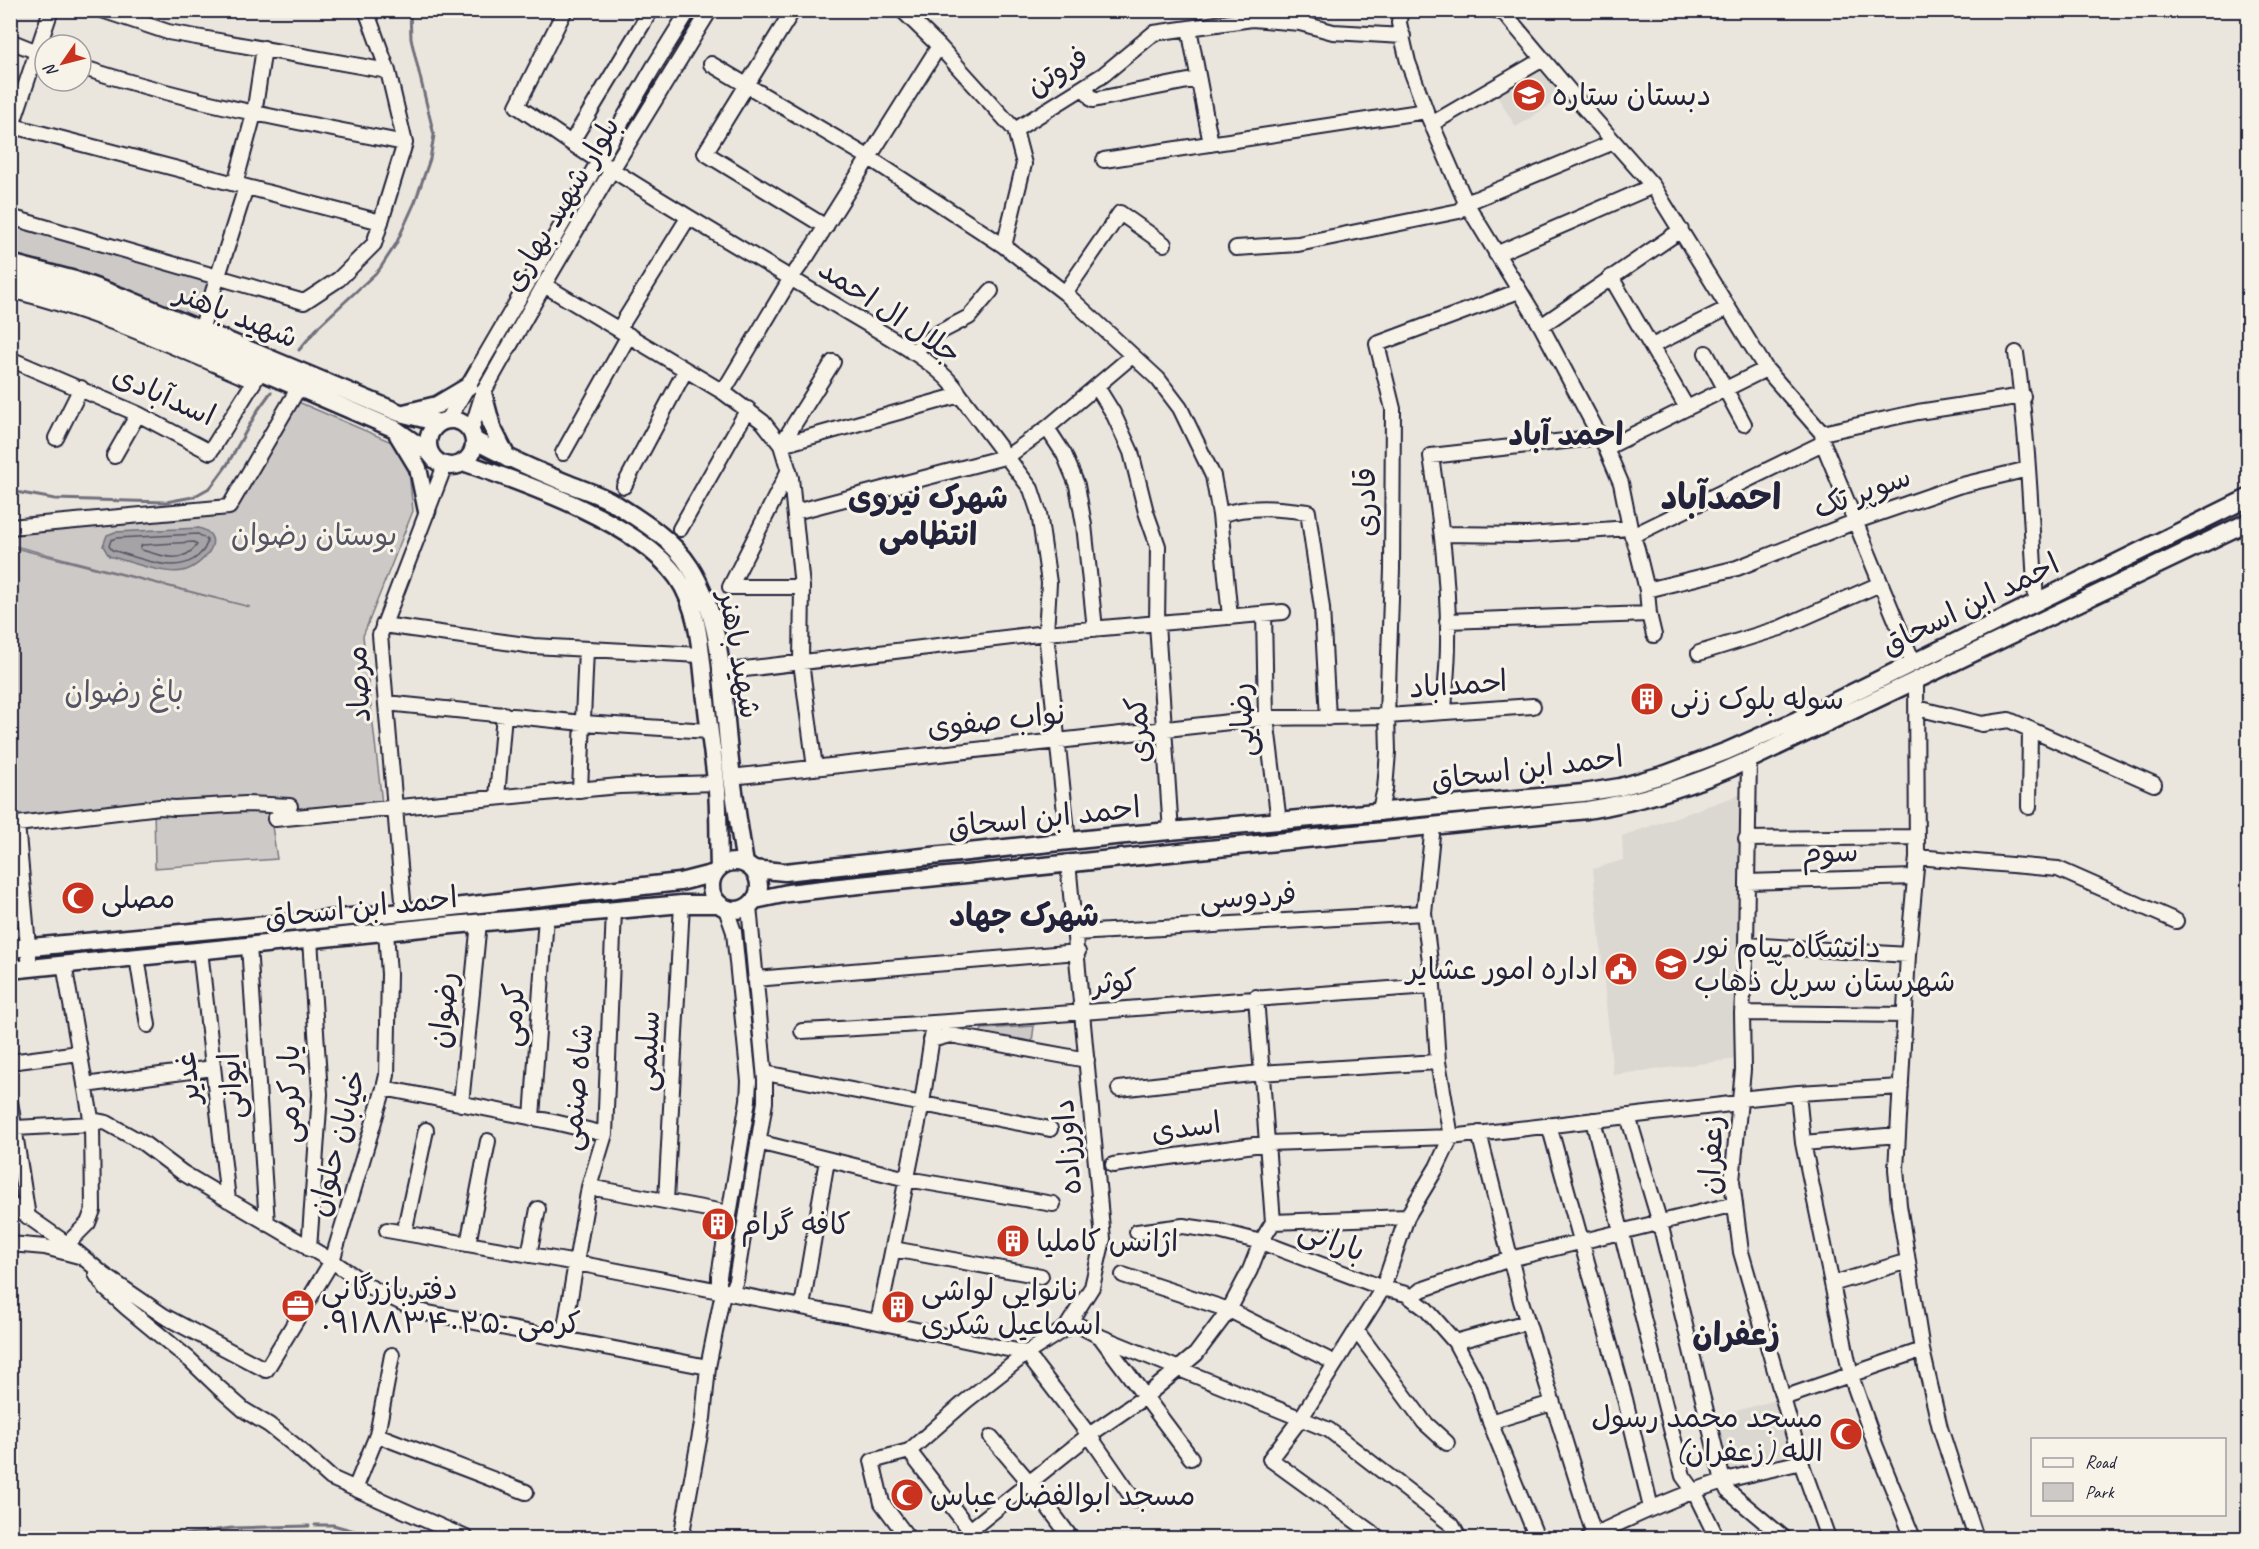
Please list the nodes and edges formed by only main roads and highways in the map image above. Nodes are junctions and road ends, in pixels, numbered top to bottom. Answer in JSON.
{"nodes":[{"id":1,"x":10,"y":263,"type":"edge"},
{"id":2,"x":10,"y":278,"type":"edge"},
{"id":3,"x":260,"y":370,"type":"junction"},
{"id":4,"x":397,"y":421,"type":"junction"},
{"id":5,"x":444,"y":421,"type":"junction"},
{"id":6,"x":472,"y":435,"type":"junction"},
{"id":7,"x":432,"y":454,"type":"junction"},
{"id":8,"x":508,"y":459,"type":"junction"},
{"id":9,"x":463,"y":462,"type":"junction"},
{"id":10,"x":2248,"y":498,"type":"edge"},
{"id":11,"x":428,"y":512,"type":"road end"},
{"id":12,"x":2248,"y":522,"type":"edge"},
{"id":13,"x":2181,"y":531,"type":"junction"},
{"id":14,"x":2191,"y":550,"type":"junction"},
{"id":15,"x":718,"y":650,"type":"junction"},
{"id":16,"x":700,"y":654,"type":"junction"},
{"id":17,"x":721,"y":677,"type":"junction"},
{"id":18,"x":704,"y":681,"type":"junction"},
{"id":19,"x":723,"y":780,"type":"junction"},
{"id":20,"x":1416,"y":809,"type":"junction"},
{"id":21,"x":1379,"y":813,"type":"junction"},
{"id":22,"x":1426,"y":826,"type":"junction"},
{"id":23,"x":1378,"y":830,"type":"junction"},
{"id":24,"x":748,"y":867,"type":"junction"},
{"id":25,"x":717,"y":870,"type":"junction"},
{"id":26,"x":752,"y":903,"type":"junction"},
{"id":27,"x":722,"y":906,"type":"junction"},
{"id":28,"x":19,"y":949,"type":"edge"},
{"id":29,"x":10,"y":970,"type":"edge"}],
"edges":[{"from":1,"to":3,"type":"main road","name":"شهید باهنر"},
{"from":2,"to":3,"type":"main road","name":"شهید باهنر"},
{"from":3,"to":4,"type":"main road","name":"شهید باهنر"},
{"from":4,"to":5,"type":"main road","name":"شهید باهنر"},
{"from":4,"to":7,"type":"main road","name":"شهید باهنر"},
{"from":4,"to":8,"type":"main road"},
{"from":4,"to":11,"type":"main road"},
{"from":5,"to":6,"type":"main road"},
{"from":5,"to":7,"type":"main road"},
{"from":6,"to":8,"type":"main road","name":"شهید باهنر"},
{"from":6,"to":9,"type":"main road"},
{"from":7,"to":9,"type":"main road"},
{"from":8,"to":15,"type":"main road","name":"شهید باهنر"},
{"from":9,"to":16,"type":"main road","name":"شهید باهنر"},
{"from":10,"to":13,"type":"main road","name":"احمد ابن اسحاق"},
{"from":12,"to":14,"type":"main road","name":"احمد ابن اسحاق"},
{"from":13,"to":14,"type":"main road"},
{"from":13,"to":20,"type":"main road","name":"احمد ابن اسحاق"},
{"from":14,"to":22,"type":"main road","name":"احمد ابن اسحاق"},
{"from":15,"to":16,"type":"main road"},
{"from":15,"to":17,"type":"main road","name":"شهید باهنر"},
{"from":16,"to":18,"type":"main road","name":"شهید باهنر"},
{"from":17,"to":18,"type":"main road"},
{"from":17,"to":19,"type":"main road","name":"شهید باهنر"},
{"from":18,"to":19,"type":"main road","name":"شهید باهنر"},
{"from":19,"to":24,"type":"main road","name":"شهید باهنر"},
{"from":19,"to":25,"type":"main road","name":"شهید باهنر"},
{"from":20,"to":21,"type":"main road","name":"احمد ابن اسحاق"},
{"from":20,"to":22,"type":"main road"},
{"from":21,"to":23,"type":"main road"},
{"from":21,"to":24,"type":"main road","name":"احمد ابن اسحاق"},
{"from":22,"to":23,"type":"main road","name":"احمد ابن اسحاق"},
{"from":23,"to":26,"type":"main road","name":"احمد ابن اسحاق"},
{"from":24,"to":25,"type":"main road"},
{"from":24,"to":26,"type":"main road"},
{"from":25,"to":27,"type":"main road"},
{"from":25,"to":28,"type":"main road","name":"احمد ابن اسحاق"},
{"from":26,"to":27,"type":"main road"},
{"from":27,"to":29,"type":"main road","name":"احمد ابن اسحاق"}]}
